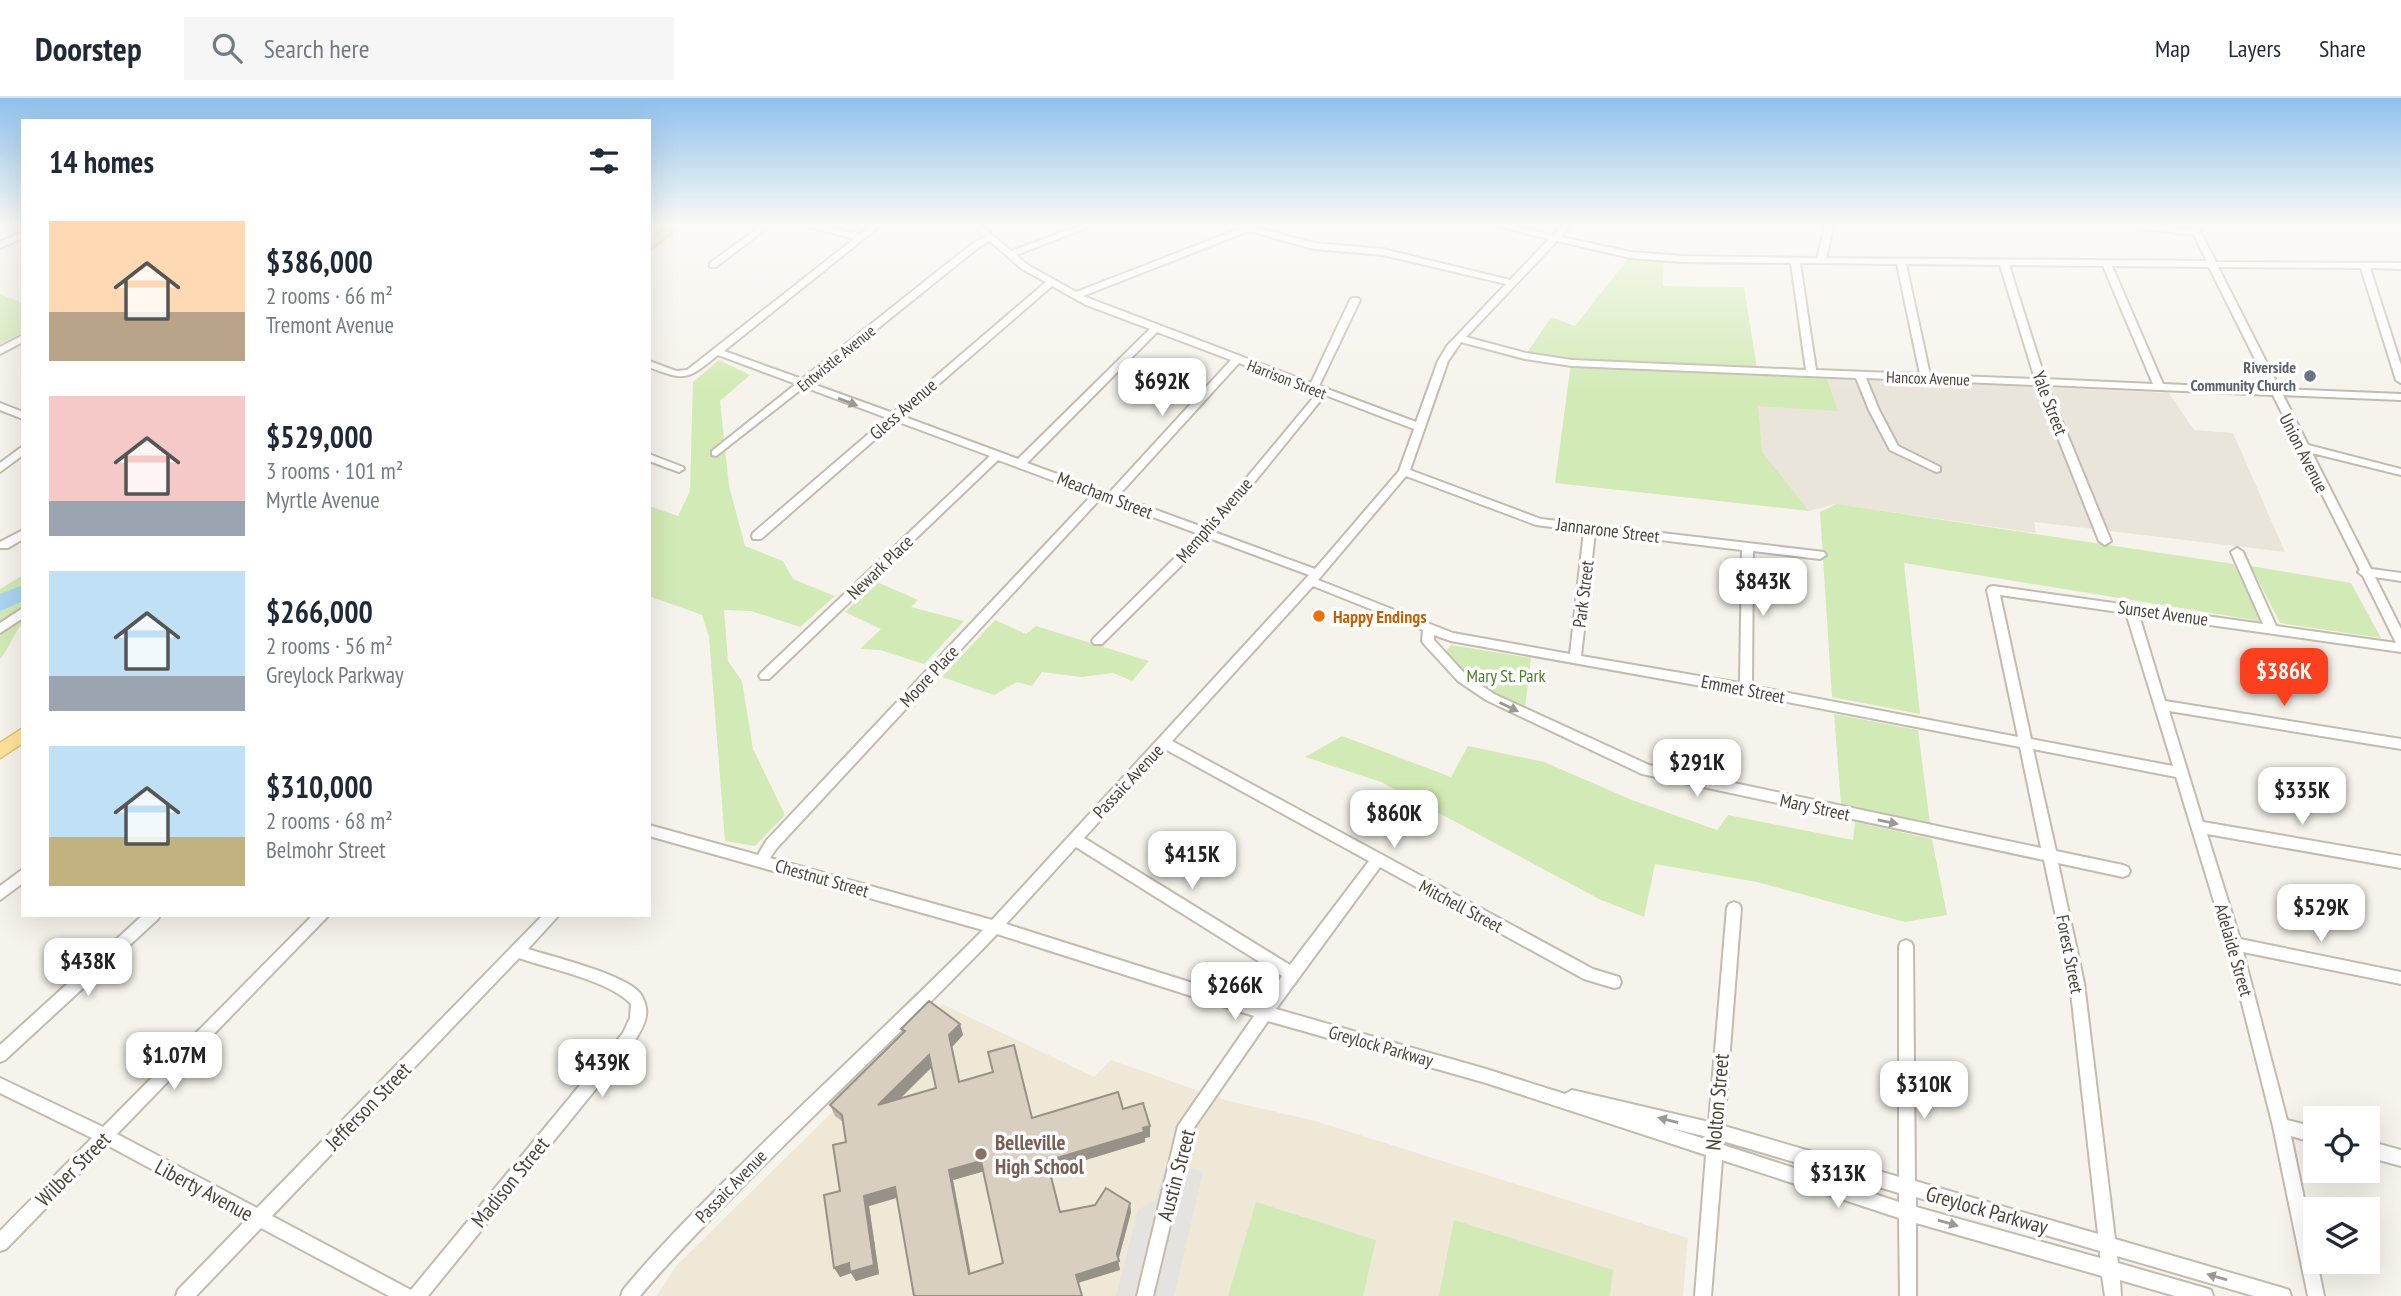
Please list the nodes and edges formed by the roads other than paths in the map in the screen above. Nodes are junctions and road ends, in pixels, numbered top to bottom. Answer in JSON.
{"nodes":[{"id":1,"x":806,"y":281,"type":"edge"},
{"id":2,"x":931,"y":281,"type":"edge"},
{"id":3,"x":1047,"y":281,"type":"edge"},
{"id":4,"x":1113,"y":281,"type":"edge"},
{"id":5,"x":1502,"y":281,"type":"edge"},
{"id":6,"x":1798,"y":281,"type":"edge"},
{"id":7,"x":1905,"y":281,"type":"edge"},
{"id":8,"x":2009,"y":281,"type":"edge"},
{"id":9,"x":2114,"y":281,"type":"edge"},
{"id":10,"x":2221,"y":281,"type":"edge"},
{"id":11,"x":2369,"y":281,"type":"edge"},
{"id":12,"x":1050,"y":283,"type":"junction"},
{"id":13,"x":1511,"y":283,"type":"joint"},
{"id":14,"x":1075,"y":296,"type":"junction"},
{"id":15,"x":1355,"y":300,"type":"dead end"},
{"id":16,"x":1155,"y":329,"type":"junction"},
{"id":17,"x":1458,"y":338,"type":"junction"},
{"id":18,"x":21,"y":339,"type":"edge"},
{"id":19,"x":0,"y":351,"type":"edge"},
{"id":20,"x":716,"y":351,"type":"junction"},
{"id":21,"x":1236,"y":360,"type":"junction"},
{"id":22,"x":651,"y":365,"type":"edge"},
{"id":23,"x":1811,"y":371,"type":"junction"},
{"id":24,"x":1860,"y":376,"type":"junction"},
{"id":25,"x":1926,"y":379,"type":"junction"},
{"id":26,"x":2401,"y":380,"type":"edge"},
{"id":27,"x":2041,"y":382,"type":"junction"},
{"id":28,"x":803,"y":384,"type":"junction"},
{"id":29,"x":2160,"y":387,"type":"junction"},
{"id":30,"x":1318,"y":390,"type":"junction"},
{"id":31,"x":2274,"y":393,"type":"junction"},
{"id":32,"x":2401,"y":397,"type":"edge"},
{"id":33,"x":0,"y":406,"type":"edge"},
{"id":34,"x":21,"y":415,"type":"edge"},
{"id":35,"x":892,"y":418,"type":"junction"},
{"id":36,"x":1419,"y":427,"type":"junction"},
{"id":37,"x":2302,"y":447,"type":"junction"},
{"id":38,"x":21,"y":452,"type":"edge"},
{"id":39,"x":716,"y":453,"type":"dead end"},
{"id":40,"x":995,"y":457,"type":"junction"},
{"id":41,"x":651,"y":458,"type":"edge"},
{"id":42,"x":1021,"y":463,"type":"junction"},
{"id":43,"x":0,"y":469,"type":"edge"},
{"id":44,"x":680,"y":469,"type":"dead end"},
{"id":45,"x":1936,"y":469,"type":"dead end"},
{"id":46,"x":2401,"y":471,"type":"edge"},
{"id":47,"x":1404,"y":472,"type":"junction"},
{"id":48,"x":1106,"y":495,"type":"junction"},
{"id":49,"x":1590,"y":529,"type":"junction"},
{"id":50,"x":1207,"y":533,"type":"junction"},
{"id":51,"x":21,"y":535,"type":"edge"},
{"id":52,"x":757,"y":536,"type":"dead end"},
{"id":53,"x":2105,"y":541,"type":"dead end"},
{"id":54,"x":4,"y":545,"type":"dead end"},
{"id":55,"x":1748,"y":546,"type":"junction"},
{"id":56,"x":2237,"y":552,"type":"dead end"},
{"id":57,"x":1820,"y":555,"type":"dead end"},
{"id":58,"x":2364,"y":572,"type":"junction"},
{"id":59,"x":2401,"y":577,"type":"edge"},
{"id":60,"x":1314,"y":578,"type":"junction"},
{"id":61,"x":2131,"y":609,"type":"junction"},
{"id":62,"x":21,"y":613,"type":"edge"},
{"id":63,"x":1997,"y":616,"type":"joint"},
{"id":64,"x":2271,"y":628,"type":"junction"},
{"id":65,"x":0,"y":629,"type":"edge"},
{"id":66,"x":1429,"y":630,"type":"junction"},
{"id":67,"x":1098,"y":641,"type":"dead end"},
{"id":68,"x":2401,"y":641,"type":"edge"},
{"id":69,"x":2401,"y":648,"type":"edge"},
{"id":70,"x":1575,"y":658,"type":"junction"},
{"id":71,"x":765,"y":676,"type":"dead end"},
{"id":72,"x":1746,"y":689,"type":"junction"},
{"id":73,"x":2161,"y":705,"type":"junction"},
{"id":74,"x":21,"y":736,"type":"edge"},
{"id":75,"x":1164,"y":743,"type":"junction"},
{"id":76,"x":2024,"y":743,"type":"junction"},
{"id":77,"x":2401,"y":744,"type":"edge"},
{"id":78,"x":0,"y":752,"type":"edge"},
{"id":79,"x":2181,"y":773,"type":"junction"},
{"id":80,"x":2198,"y":827,"type":"junction"},
{"id":81,"x":651,"y":831,"type":"edge"},
{"id":82,"x":1074,"y":839,"type":"junction"},
{"id":83,"x":2050,"y":855,"type":"junction"},
{"id":84,"x":761,"y":861,"type":"junction"},
{"id":85,"x":1377,"y":861,"type":"junction"},
{"id":86,"x":2401,"y":862,"type":"edge"},
{"id":87,"x":2123,"y":871,"type":"dead end"},
{"id":88,"x":21,"y":877,"type":"edge"},
{"id":89,"x":0,"y":894,"type":"edge"},
{"id":90,"x":1734,"y":908,"type":"dead end"},
{"id":91,"x":151,"y":917,"type":"edge"},
{"id":92,"x":320,"y":917,"type":"edge"},
{"id":93,"x":550,"y":917,"type":"edge"},
{"id":94,"x":995,"y":927,"type":"junction"},
{"id":95,"x":2234,"y":944,"type":"junction"},
{"id":96,"x":1906,"y":946,"type":"dead end"},
{"id":97,"x":519,"y":952,"type":"junction"},
{"id":98,"x":1292,"y":974,"type":"junction"},
{"id":99,"x":2401,"y":978,"type":"edge"},
{"id":100,"x":1614,"y":982,"type":"dead end"},
{"id":101,"x":1265,"y":1013,"type":"junction"},
{"id":102,"x":0,"y":1055,"type":"edge"},
{"id":103,"x":1486,"y":1076,"type":"junction"},
{"id":104,"x":0,"y":1085,"type":"edge"},
{"id":105,"x":2281,"y":1126,"type":"junction"},
{"id":106,"x":1714,"y":1131,"type":"junction"},
{"id":107,"x":2303,"y":1132,"type":"edge"},
{"id":108,"x":105,"y":1136,"type":"junction"},
{"id":109,"x":1713,"y":1151,"type":"junction"},
{"id":110,"x":2380,"y":1152,"type":"edge"},
{"id":111,"x":2401,"y":1158,"type":"edge"},
{"id":112,"x":1906,"y":1186,"type":"junction"},
{"id":113,"x":1906,"y":1212,"type":"junction"},
{"id":114,"x":258,"y":1219,"type":"junction"},
{"id":115,"x":0,"y":1243,"type":"edge"},
{"id":116,"x":2107,"y":1245,"type":"junction"},
{"id":117,"x":2110,"y":1269,"type":"junction"},
{"id":118,"x":184,"y":1296,"type":"edge"},
{"id":119,"x":406,"y":1296,"type":"edge"},
{"id":120,"x":417,"y":1296,"type":"edge"},
{"id":121,"x":629,"y":1296,"type":"edge"},
{"id":122,"x":1145,"y":1296,"type":"edge"},
{"id":123,"x":1703,"y":1296,"type":"edge"},
{"id":124,"x":1908,"y":1296,"type":"edge"},
{"id":125,"x":2113,"y":1296,"type":"edge"},
{"id":126,"x":2205,"y":1296,"type":"edge"},
{"id":127,"x":2283,"y":1296,"type":"edge"},
{"id":128,"x":2316,"y":1296,"type":"edge"}],
"edges":[{"from":1,"to":20,"type":"street"},
{"from":2,"to":28,"type":"street","name":"Entwistle Avenue"},
{"from":3,"to":12,"type":"street","name":"Harrison Street"},
{"from":4,"to":14,"type":"street"},
{"from":5,"to":13,"type":"street"},
{"from":6,"to":23,"type":"street"},
{"from":7,"to":25,"type":"street"},
{"from":8,"to":27,"type":"street","name":"Yale Street"},
{"from":9,"to":29,"type":"street"},
{"from":10,"to":31,"type":"street","name":"Union Avenue"},
{"from":11,"to":26,"type":"street"},
{"from":12,"to":14,"type":"street","name":"Harrison Street"},
{"from":12,"to":35,"type":"street","name":"Gless Avenue"},
{"from":13,"to":17,"type":"street","name":"Passaic Avenue"},
{"from":14,"to":16,"type":"street","name":"Harrison Street"},
{"from":15,"to":30,"type":"street","name":"Memphis Avenue"},
{"from":16,"to":21,"type":"street","name":"Harrison Street"},
{"from":16,"to":42,"type":"street"},
{"from":17,"to":23,"type":"street","name":"Hancox Avenue"},
{"from":17,"to":36,"type":"street","name":"Passaic Avenue"},
{"from":18,"to":19,"type":"street"},
{"from":20,"to":22,"type":"street"},
{"from":20,"to":28,"type":"street","name":"Meacham Street"},
{"from":21,"to":30,"type":"street","name":"Harrison Street"},
{"from":21,"to":48,"type":"street","name":"Moore Place"},
{"from":23,"to":24,"type":"street","name":"Hancox Avenue"},
{"from":24,"to":25,"type":"street","name":"Hancox Avenue"},
{"from":24,"to":45,"type":"street"},
{"from":25,"to":27,"type":"street","name":"Hancox Avenue"},
{"from":27,"to":29,"type":"street","name":"Hancox Avenue"},
{"from":27,"to":53,"type":"street","name":"Yale Street"},
{"from":28,"to":35,"type":"street","name":"Meacham Street","one_way":true},
{"from":28,"to":39,"type":"street","name":"Entwistle Avenue"},
{"from":29,"to":31,"type":"street","name":"Hancox Avenue"},
{"from":30,"to":36,"type":"street","name":"Harrison Street"},
{"from":30,"to":50,"type":"street","name":"Memphis Avenue"},
{"from":31,"to":32,"type":"street","name":"Hancox Avenue"},
{"from":31,"to":37,"type":"street","name":"Union Avenue"},
{"from":33,"to":34,"type":"street"},
{"from":35,"to":40,"type":"street","name":"Meacham Street"},
{"from":35,"to":52,"type":"street","name":"Gless Avenue"},
{"from":36,"to":47,"type":"street","name":"Passaic Avenue"},
{"from":37,"to":46,"type":"street"},
{"from":37,"to":58,"type":"street","name":"Union Avenue"},
{"from":38,"to":43,"type":"street"},
{"from":40,"to":42,"type":"street","name":"Meacham Street"},
{"from":40,"to":71,"type":"street","name":"Newark Place"},
{"from":41,"to":44,"type":"street"},
{"from":42,"to":48,"type":"street","name":"Meacham Street"},
{"from":47,"to":49,"type":"street","name":"Jannarone Street"},
{"from":47,"to":60,"type":"street","name":"Passaic Avenue"},
{"from":48,"to":50,"type":"street","name":"Meacham Street"},
{"from":48,"to":84,"type":"street","name":"Moore Place"},
{"from":49,"to":55,"type":"street","name":"Jannarone Street"},
{"from":49,"to":70,"type":"street","name":"Park Street"},
{"from":50,"to":60,"type":"street","name":"Meacham Street"},
{"from":50,"to":67,"type":"street","name":"Memphis Avenue"},
{"from":51,"to":54,"type":"street"},
{"from":55,"to":57,"type":"street","name":"Jannarone Street"},
{"from":55,"to":72,"type":"street"},
{"from":56,"to":64,"type":"street"},
{"from":58,"to":59,"type":"street"},
{"from":58,"to":68,"type":"street","name":"Union Avenue"},
{"from":60,"to":66,"type":"street","name":"Emmet Street"},
{"from":60,"to":75,"type":"street","name":"Passaic Avenue"},
{"from":61,"to":63,"type":"street","name":"Sunset Avenue"},
{"from":61,"to":64,"type":"street","name":"Sunset Avenue"},
{"from":61,"to":73,"type":"street","name":"Adelaide Street"},
{"from":62,"to":65,"type":"street"},
{"from":63,"to":76,"type":"street","name":"Forest Street"},
{"from":64,"to":69,"type":"street","name":"Sunset Avenue"},
{"from":66,"to":70,"type":"street","name":"Emmet Street"},
{"from":66,"to":83,"type":"street","name":"Mary Street","one_way":true},
{"from":70,"to":72,"type":"street","name":"Emmet Street"},
{"from":72,"to":76,"type":"street","name":"Emmet Street"},
{"from":73,"to":77,"type":"street"},
{"from":73,"to":79,"type":"street","name":"Adelaide Street"},
{"from":74,"to":78,"type":"main road"},
{"from":75,"to":82,"type":"street","name":"Passaic Avenue"},
{"from":75,"to":85,"type":"street","name":"Mitchell Street"},
{"from":76,"to":79,"type":"street","name":"Emmet Street"},
{"from":76,"to":83,"type":"street","name":"Forest Street"},
{"from":79,"to":80,"type":"street","name":"Adelaide Street"},
{"from":80,"to":86,"type":"street"},
{"from":80,"to":95,"type":"street","name":"Adelaide Street"},
{"from":81,"to":84,"type":"street","name":"Chestnut Street"},
{"from":82,"to":94,"type":"street","name":"Passaic Avenue"},
{"from":82,"to":98,"type":"street"},
{"from":83,"to":87,"type":"street","name":"Mary Street"},
{"from":83,"to":116,"type":"street","name":"Forest Street"},
{"from":84,"to":94,"type":"street","name":"Chestnut Street"},
{"from":85,"to":98,"type":"street","name":"Austin Street"},
{"from":85,"to":100,"type":"street","name":"Mitchell Street"},
{"from":88,"to":89,"type":"street"},
{"from":90,"to":106,"type":"street","name":"Nolton Street"},
{"from":91,"to":102,"type":"street"},
{"from":92,"to":108,"type":"street","name":"Wilber Street"},
{"from":93,"to":97,"type":"street","name":"Jefferson Street"},
{"from":94,"to":101,"type":"street","name":"Greylock Parkway"},
{"from":94,"to":121,"type":"street","name":"Passaic Avenue"},
{"from":95,"to":99,"type":"street"},
{"from":95,"to":105,"type":"street","name":"Adelaide Street"},
{"from":96,"to":112,"type":"street"},
{"from":97,"to":114,"type":"street","name":"Jefferson Street"},
{"from":97,"to":120,"type":"street","name":"Madison Street"},
{"from":98,"to":101,"type":"street","name":"Austin Street"},
{"from":101,"to":103,"type":"street","name":"Greylock Parkway"},
{"from":101,"to":122,"type":"street","name":"Austin Street"},
{"from":106,"to":103,"type":"street","name":"Greylock Parkway","one_way":true},
{"from":103,"to":109,"type":"street","name":"Greylock Parkway"},
{"from":104,"to":108,"type":"street","name":"Liberty Avenue"},
{"from":105,"to":107,"type":"street"},
{"from":105,"to":128,"type":"street","name":"Adelaide Street"},
{"from":106,"to":109,"type":"street","name":"Nolton Street"},
{"from":106,"to":112,"type":"street","name":"Greylock Parkway"},
{"from":108,"to":114,"type":"street","name":"Liberty Avenue"},
{"from":108,"to":115,"type":"street","name":"Wilber Street"},
{"from":109,"to":113,"type":"street","name":"Greylock Parkway"},
{"from":109,"to":123,"type":"street","name":"Nolton Street"},
{"from":110,"to":111,"type":"street"},
{"from":112,"to":113,"type":"street"},
{"from":112,"to":116,"type":"street","name":"Greylock Parkway"},
{"from":113,"to":117,"type":"street","name":"Greylock Parkway","one_way":true},
{"from":113,"to":124,"type":"street"},
{"from":114,"to":118,"type":"street","name":"Jefferson Street"},
{"from":114,"to":119,"type":"street","name":"Liberty Avenue"},
{"from":116,"to":117,"type":"street","name":"Forest Street"},
{"from":127,"to":116,"type":"street","name":"Greylock Parkway","one_way":true},
{"from":117,"to":125,"type":"street","name":"Forest Street"},
{"from":117,"to":126,"type":"street","name":"Greylock Parkway"}]}
